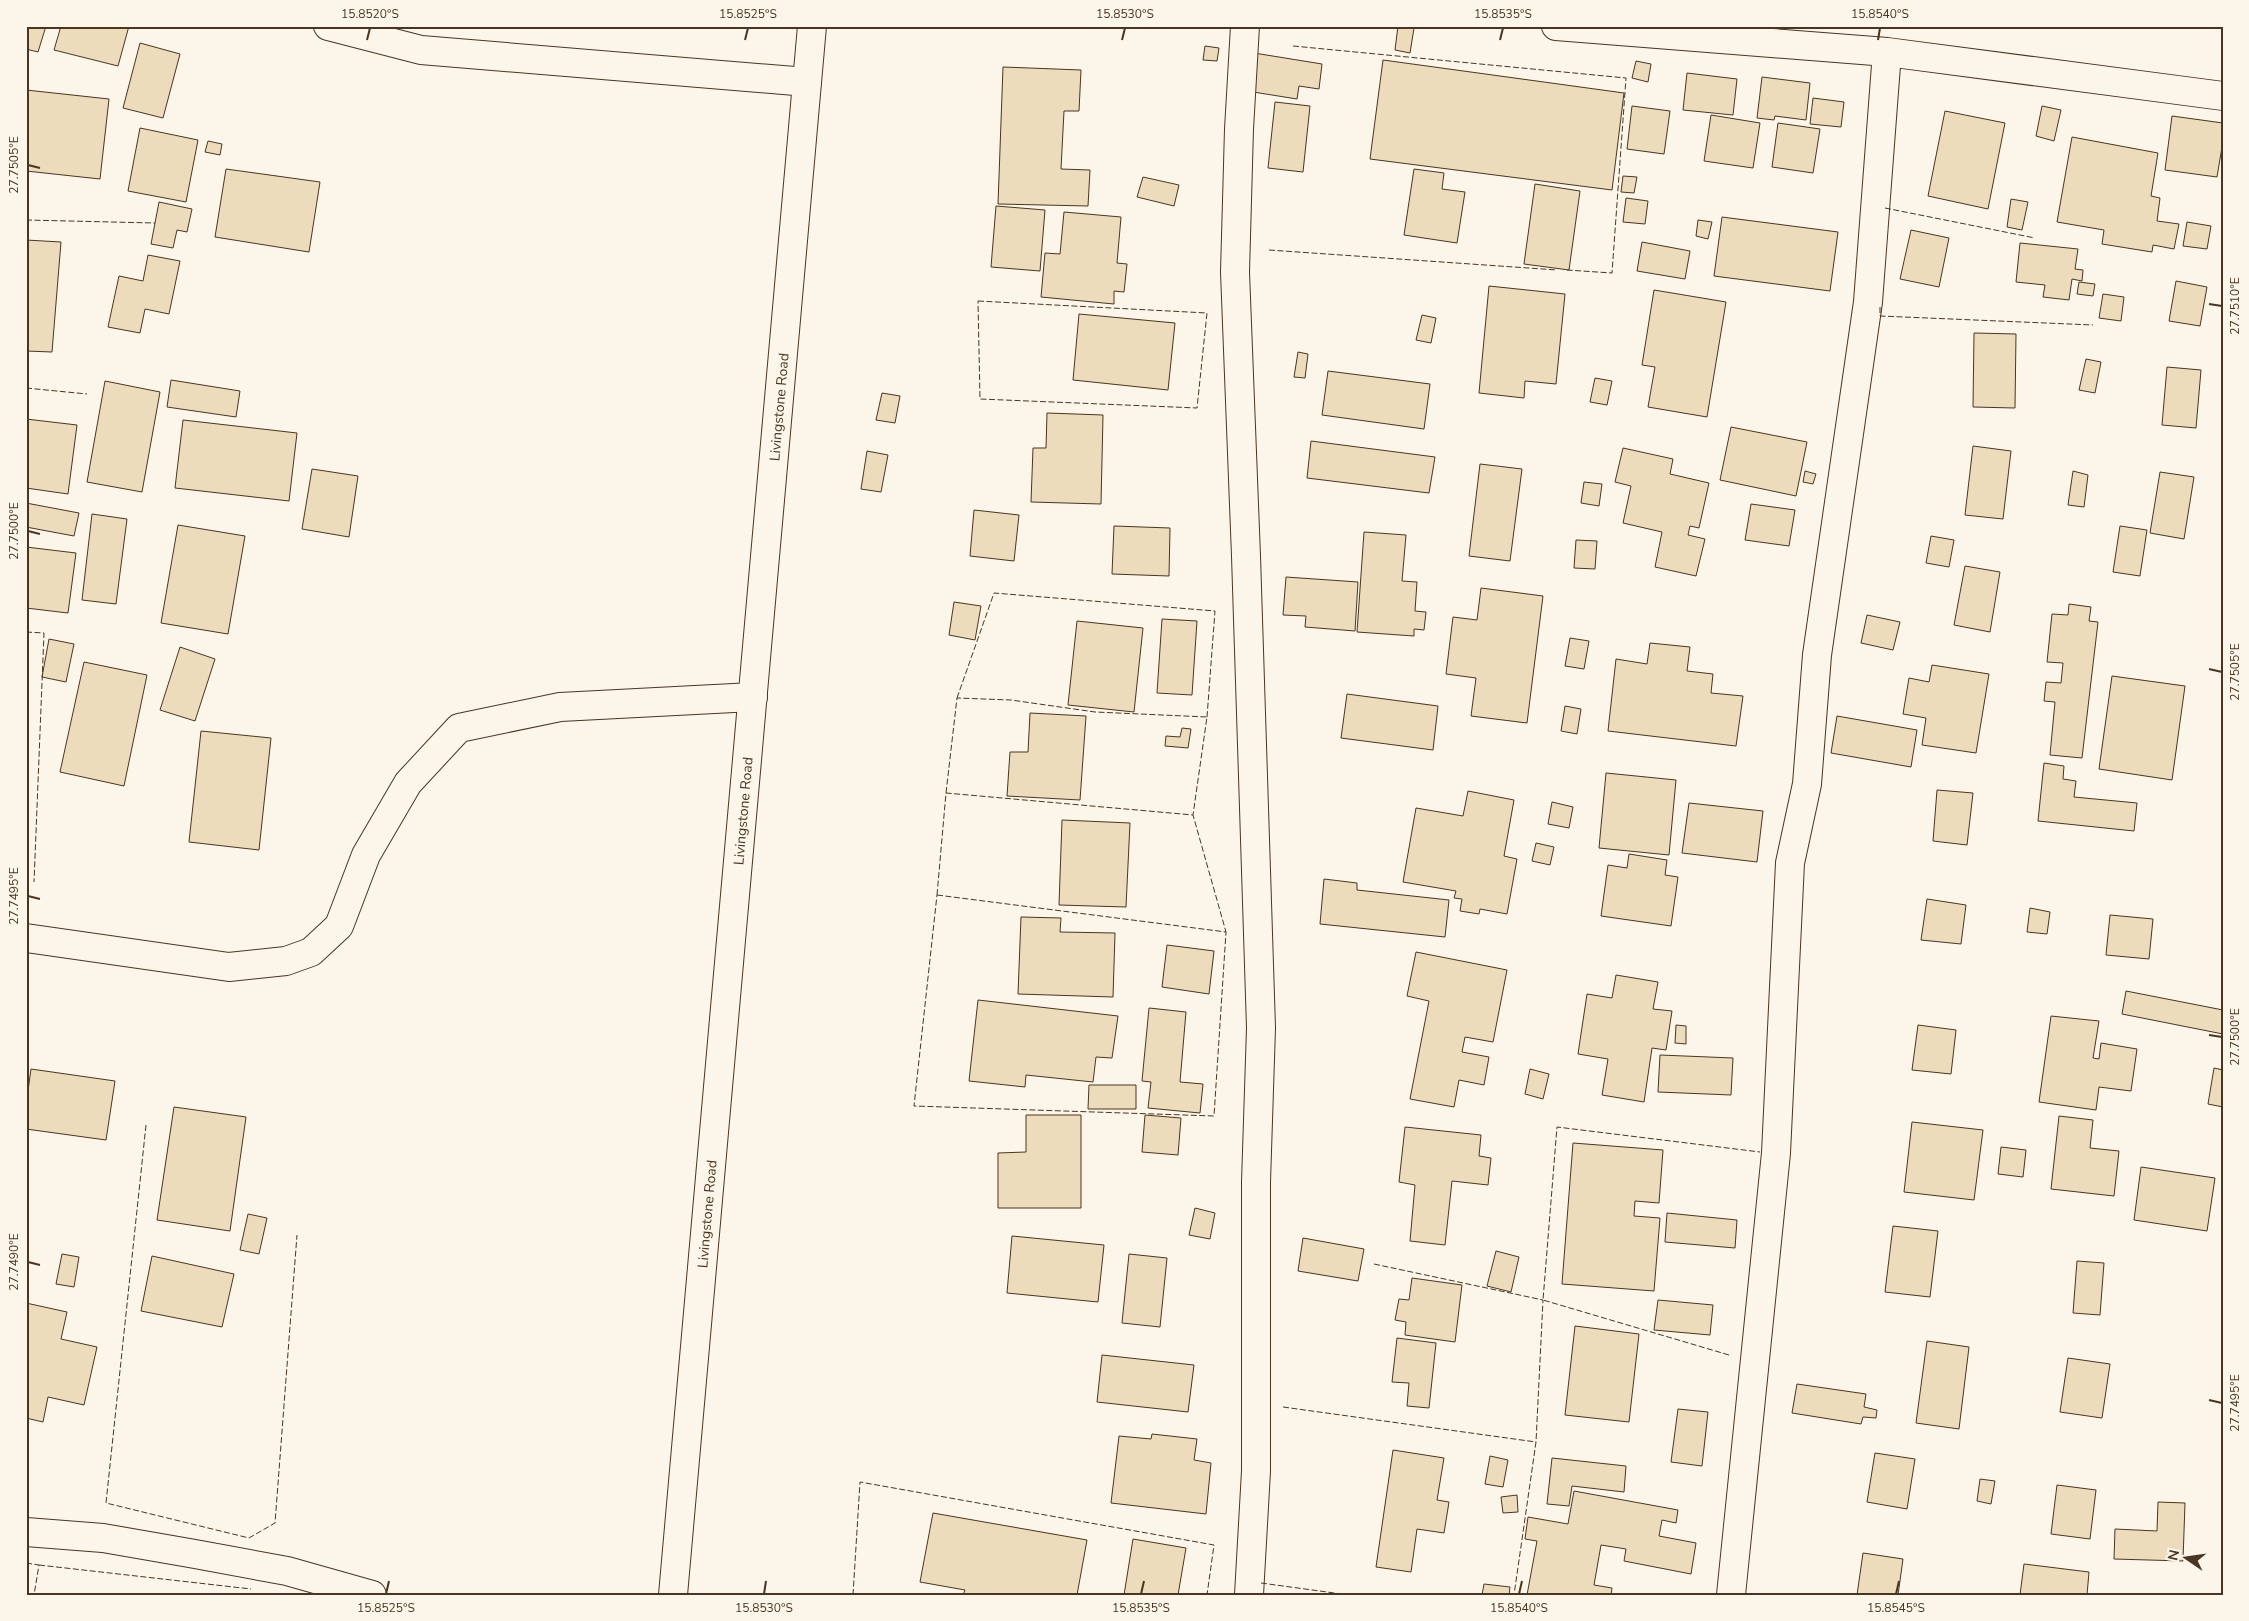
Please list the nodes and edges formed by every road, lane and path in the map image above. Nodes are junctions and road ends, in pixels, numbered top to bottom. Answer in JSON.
{"nodes":[{"id":1,"x":328,"y":26,"type":"edge"},
{"id":2,"x":812,"y":26,"type":"edge"},
{"id":3,"x":1245,"y":26,"type":"edge"},
{"id":4,"x":1556,"y":26,"type":"edge"},
{"id":5,"x":1887,"y":52,"type":"junction"},
{"id":6,"x":807,"y":82,"type":"junction"},
{"id":7,"x":2223,"y":96,"type":"edge"},
{"id":8,"x":753,"y":697,"type":"junction"},
{"id":9,"x":26,"y":938,"type":"edge"},
{"id":10,"x":26,"y":1532,"type":"edge"},
{"id":11,"x":372,"y":1595,"type":"edge"},
{"id":12,"x":673,"y":1595,"type":"edge"},
{"id":13,"x":1249,"y":1595,"type":"edge"},
{"id":14,"x":1731,"y":1595,"type":"edge"}],
"edges":[{"from":1,"to":6,"type":"main road"},
{"from":2,"to":6,"type":"main road","name":"Livingstone Road"},
{"from":3,"to":13,"type":"main road"},
{"from":4,"to":5,"type":"main road"},
{"from":5,"to":7,"type":"main road"},
{"from":5,"to":14,"type":"main road"},
{"from":6,"to":8,"type":"main road","name":"Livingstone Road"},
{"from":8,"to":9,"type":"main road"},
{"from":8,"to":12,"type":"main road","name":"Livingstone Road"},
{"from":10,"to":11,"type":"main road"}]}
